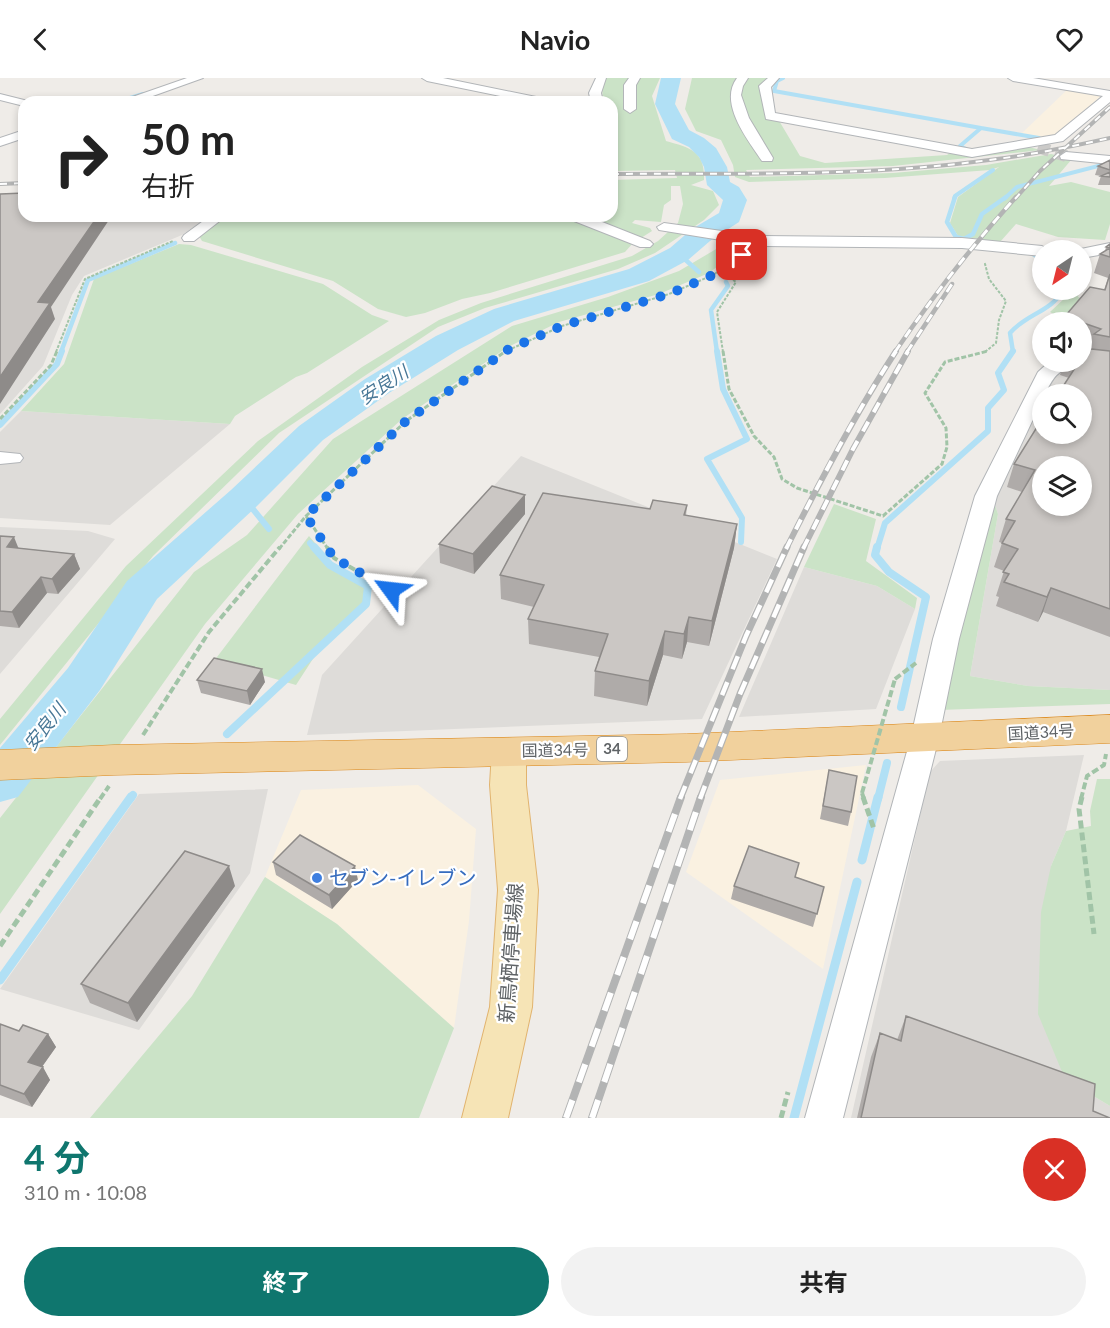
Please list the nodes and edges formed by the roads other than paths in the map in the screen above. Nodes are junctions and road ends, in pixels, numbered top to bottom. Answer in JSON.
{"nodes":[{"id":1,"x":198,"y":78,"type":"edge"},
{"id":2,"x":428,"y":78,"type":"edge"},
{"id":3,"x":601,"y":78,"type":"edge"},
{"id":4,"x":635,"y":78,"type":"edge"},
{"id":5,"x":743,"y":78,"type":"edge"},
{"id":6,"x":774,"y":78,"type":"edge"},
{"id":7,"x":1013,"y":78,"type":"edge"},
{"id":8,"x":1110,"y":95,"type":"edge"},
{"id":9,"x":142,"y":96,"type":"edge"},
{"id":10,"x":516,"y":96,"type":"edge"},
{"id":11,"x":596,"y":96,"type":"edge"},
{"id":12,"x":0,"y":97,"type":"edge"},
{"id":13,"x":18,"y":102,"type":"edge"},
{"id":14,"x":630,"y":109,"type":"dead end"},
{"id":15,"x":18,"y":136,"type":"edge"},
{"id":16,"x":0,"y":142,"type":"edge"},
{"id":17,"x":1066,"y":156,"type":"tunnel mouth"},
{"id":18,"x":767,"y":158,"type":"dead end"},
{"id":19,"x":1110,"y":159,"type":"edge"},
{"id":20,"x":211,"y":222,"type":"edge"},
{"id":21,"x":589,"y":222,"type":"edge"},
{"id":22,"x":668,"y":228,"type":"dead end"},
{"id":23,"x":189,"y":238,"type":"road end"},
{"id":24,"x":645,"y":244,"type":"dead end"},
{"id":25,"x":1110,"y":248,"type":"edge"},
{"id":26,"x":1032,"y":250,"type":"edge"},
{"id":27,"x":1092,"y":252,"type":"edge"},
{"id":28,"x":1047,"y":372,"type":"edge"},
{"id":29,"x":1103,"y":729,"type":"edge"},
{"id":30,"x":925,"y":737,"type":"junction"},
{"id":31,"x":509,"y":751,"type":"junction"},
{"id":32,"x":0,"y":765,"type":"edge"},
{"id":33,"x":485,"y":1118,"type":"edge"},
{"id":34,"x":824,"y":1118,"type":"edge"}],
"edges":[{"from":1,"to":9,"type":"street"},
{"from":2,"to":10,"type":"street"},
{"from":3,"to":11,"type":"street"},
{"from":4,"to":14,"type":"street"},
{"from":5,"to":18,"type":"street"},
{"from":6,"to":8,"type":"street"},
{"from":7,"to":8,"type":"street"},
{"from":12,"to":13,"type":"street"},
{"from":15,"to":16,"type":"street"},
{"from":17,"to":19,"type":"street"},
{"from":20,"to":23,"type":"street"},
{"from":21,"to":24,"type":"street"},
{"from":22,"to":26,"type":"street"},
{"from":25,"to":27,"type":"street"},
{"from":28,"to":30,"type":"street"},
{"from":29,"to":30,"type":"highway","name":"国道34号","number":"34"},
{"from":30,"to":31,"type":"highway","name":"国道34号","number":"34"},
{"from":30,"to":34,"type":"street"},
{"from":31,"to":32,"type":"highway","name":"国道34号","number":"34"},
{"from":31,"to":33,"type":"main road","name":"新鳥栖停車場線"}]}
